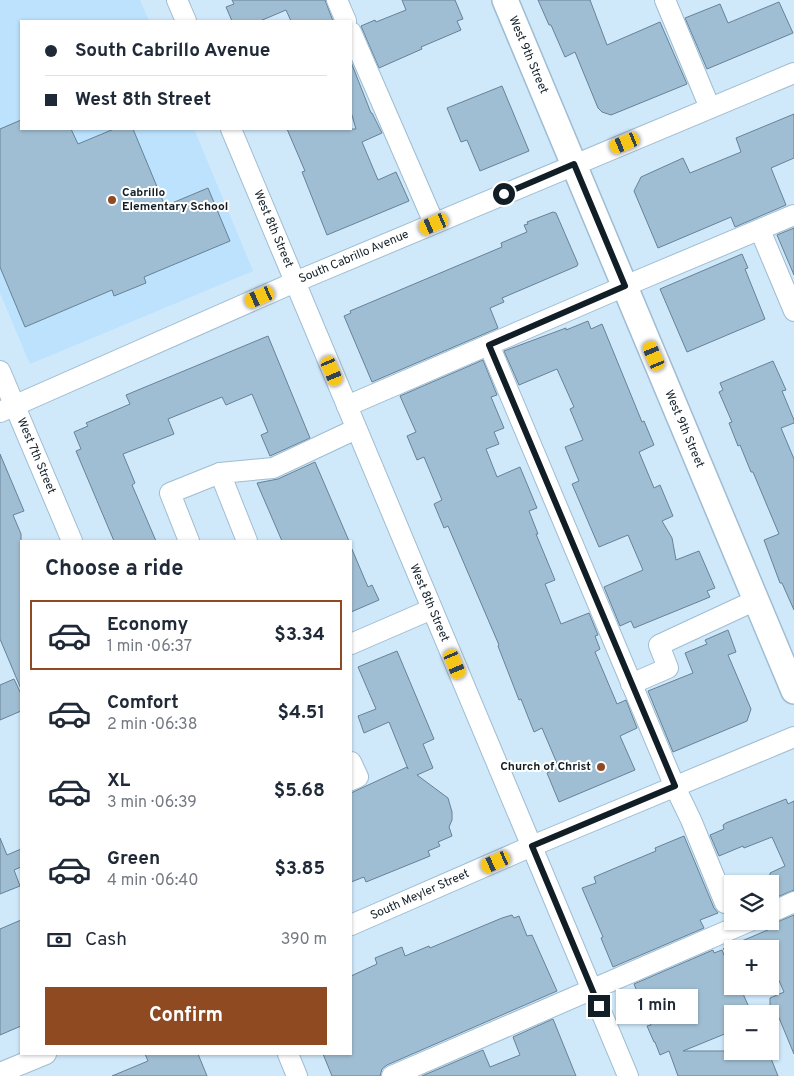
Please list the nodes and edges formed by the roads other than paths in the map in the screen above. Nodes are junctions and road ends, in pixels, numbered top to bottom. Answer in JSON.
{"nodes":[{"id":1,"x":177,"y":0,"type":"edge"},
{"id":2,"x":337,"y":0,"type":"edge"},
{"id":3,"x":505,"y":0,"type":"edge"},
{"id":4,"x":667,"y":1,"type":"edge"},
{"id":5,"x":186,"y":20,"type":"edge"},
{"id":6,"x":346,"y":20,"type":"edge"},
{"id":7,"x":352,"y":34,"type":"edge"},
{"id":8,"x":794,"y":73,"type":"edge"},
{"id":9,"x":710,"y":108,"type":"junction"},
{"id":10,"x":231,"y":130,"type":"edge"},
{"id":11,"x":574,"y":164,"type":"junction"},
{"id":12,"x":794,"y":215,"type":"edge"},
{"id":13,"x":434,"y":224,"type":"junction"},
{"id":14,"x":760,"y":230,"type":"junction"},
{"id":15,"x":295,"y":282,"type":"junction"},
{"id":16,"x":625,"y":286,"type":"junction"},
{"id":17,"x":794,"y":311,"type":"edge"},
{"id":18,"x":489,"y":345,"type":"junction"},
{"id":19,"x":0,"y":371,"type":"edge"},
{"id":20,"x":347,"y":406,"type":"junction"},
{"id":21,"x":7,"y":409,"type":"edge"},
{"id":22,"x":356,"y":429,"type":"junction"},
{"id":23,"x":220,"y":473,"type":"junction"},
{"id":24,"x":72,"y":540,"type":"edge"},
{"id":25,"x":190,"y":540,"type":"edge"},
{"id":26,"x":247,"y":540,"type":"edge"},
{"id":27,"x":756,"y":600,"type":"junction"},
{"id":28,"x":432,"y":609,"type":"junction"},
{"id":29,"x":352,"y":644,"type":"edge"},
{"id":30,"x":631,"y":684,"type":"junction"},
{"id":31,"x":794,"y":691,"type":"edge"},
{"id":32,"x":794,"y":737,"type":"edge"},
{"id":33,"x":352,"y":764,"type":"edge"},
{"id":34,"x":352,"y":780,"type":"edge"},
{"id":35,"x":675,"y":786,"type":"junction"},
{"id":36,"x":532,"y":846,"type":"junction"},
{"id":37,"x":724,"y":898,"type":"edge"},
{"id":38,"x":794,"y":902,"type":"edge"},
{"id":39,"x":779,"y":909,"type":"edge"},
{"id":40,"x":352,"y":925,"type":"edge"},
{"id":41,"x":729,"y":930,"type":"edge"},
{"id":42,"x":592,"y":988,"type":"junction"},
{"id":43,"x":44,"y":1055,"type":"edge"},
{"id":44,"x":288,"y":1055,"type":"edge"},
{"id":45,"x":0,"y":1073,"type":"edge"},
{"id":46,"x":297,"y":1076,"type":"edge"},
{"id":47,"x":392,"y":1076,"type":"edge"},
{"id":48,"x":628,"y":1076,"type":"edge"}],
"edges":[{"from":1,"to":5,"type":"street"},
{"from":2,"to":6,"type":"street"},
{"from":3,"to":11,"type":"main road","name":"West 9th Street"},
{"from":4,"to":9,"type":"street"},
{"from":7,"to":13,"type":"street"},
{"from":8,"to":9,"type":"street","name":"South Cabrillo Avenue"},
{"from":9,"to":11,"type":"street","name":"South Cabrillo Avenue"},
{"from":10,"to":15,"type":"street","name":"West 8th Street"},
{"from":11,"to":13,"type":"street","name":"South Cabrillo Avenue"},
{"from":11,"to":16,"type":"main road","name":"West 9th Street"},
{"from":12,"to":14,"type":"street"},
{"from":13,"to":15,"type":"street","name":"South Cabrillo Avenue"},
{"from":14,"to":16,"type":"street"},
{"from":14,"to":17,"type":"street"},
{"from":15,"to":20,"type":"street","name":"West 8th Street"},
{"from":15,"to":21,"type":"street","name":"South Cabrillo Avenue"},
{"from":16,"to":18,"type":"street"},
{"from":16,"to":27,"type":"main road","name":"West 9th Street"},
{"from":18,"to":20,"type":"street"},
{"from":18,"to":30,"type":"street"},
{"from":19,"to":21,"type":"street","name":"West 7th Street"},
{"from":20,"to":22,"type":"street","name":"West 8th Street"},
{"from":21,"to":24,"type":"street","name":"West 7th Street"},
{"from":22,"to":23,"type":"street"},
{"from":22,"to":28,"type":"street","name":"West 8th Street"},
{"from":23,"to":25,"type":"street"},
{"from":23,"to":26,"type":"street"},
{"from":27,"to":30,"type":"street"},
{"from":27,"to":31,"type":"main road","name":"West 9th Street"},
{"from":28,"to":29,"type":"street"},
{"from":28,"to":36,"type":"street","name":"West 8th Street"},
{"from":30,"to":35,"type":"street"},
{"from":32,"to":35,"type":"street","name":"South Meyler Street"},
{"from":33,"to":34,"type":"street"},
{"from":35,"to":36,"type":"street","name":"South Meyler Street"},
{"from":35,"to":37,"type":"street"},
{"from":36,"to":40,"type":"street","name":"South Meyler Street"},
{"from":36,"to":42,"type":"street","name":"West 8th Street"},
{"from":38,"to":39,"type":"street"},
{"from":41,"to":42,"type":"street"},
{"from":42,"to":47,"type":"street"},
{"from":42,"to":48,"type":"street","name":"West 8th Street"},
{"from":43,"to":45,"type":"street"},
{"from":44,"to":46,"type":"street"}]}
